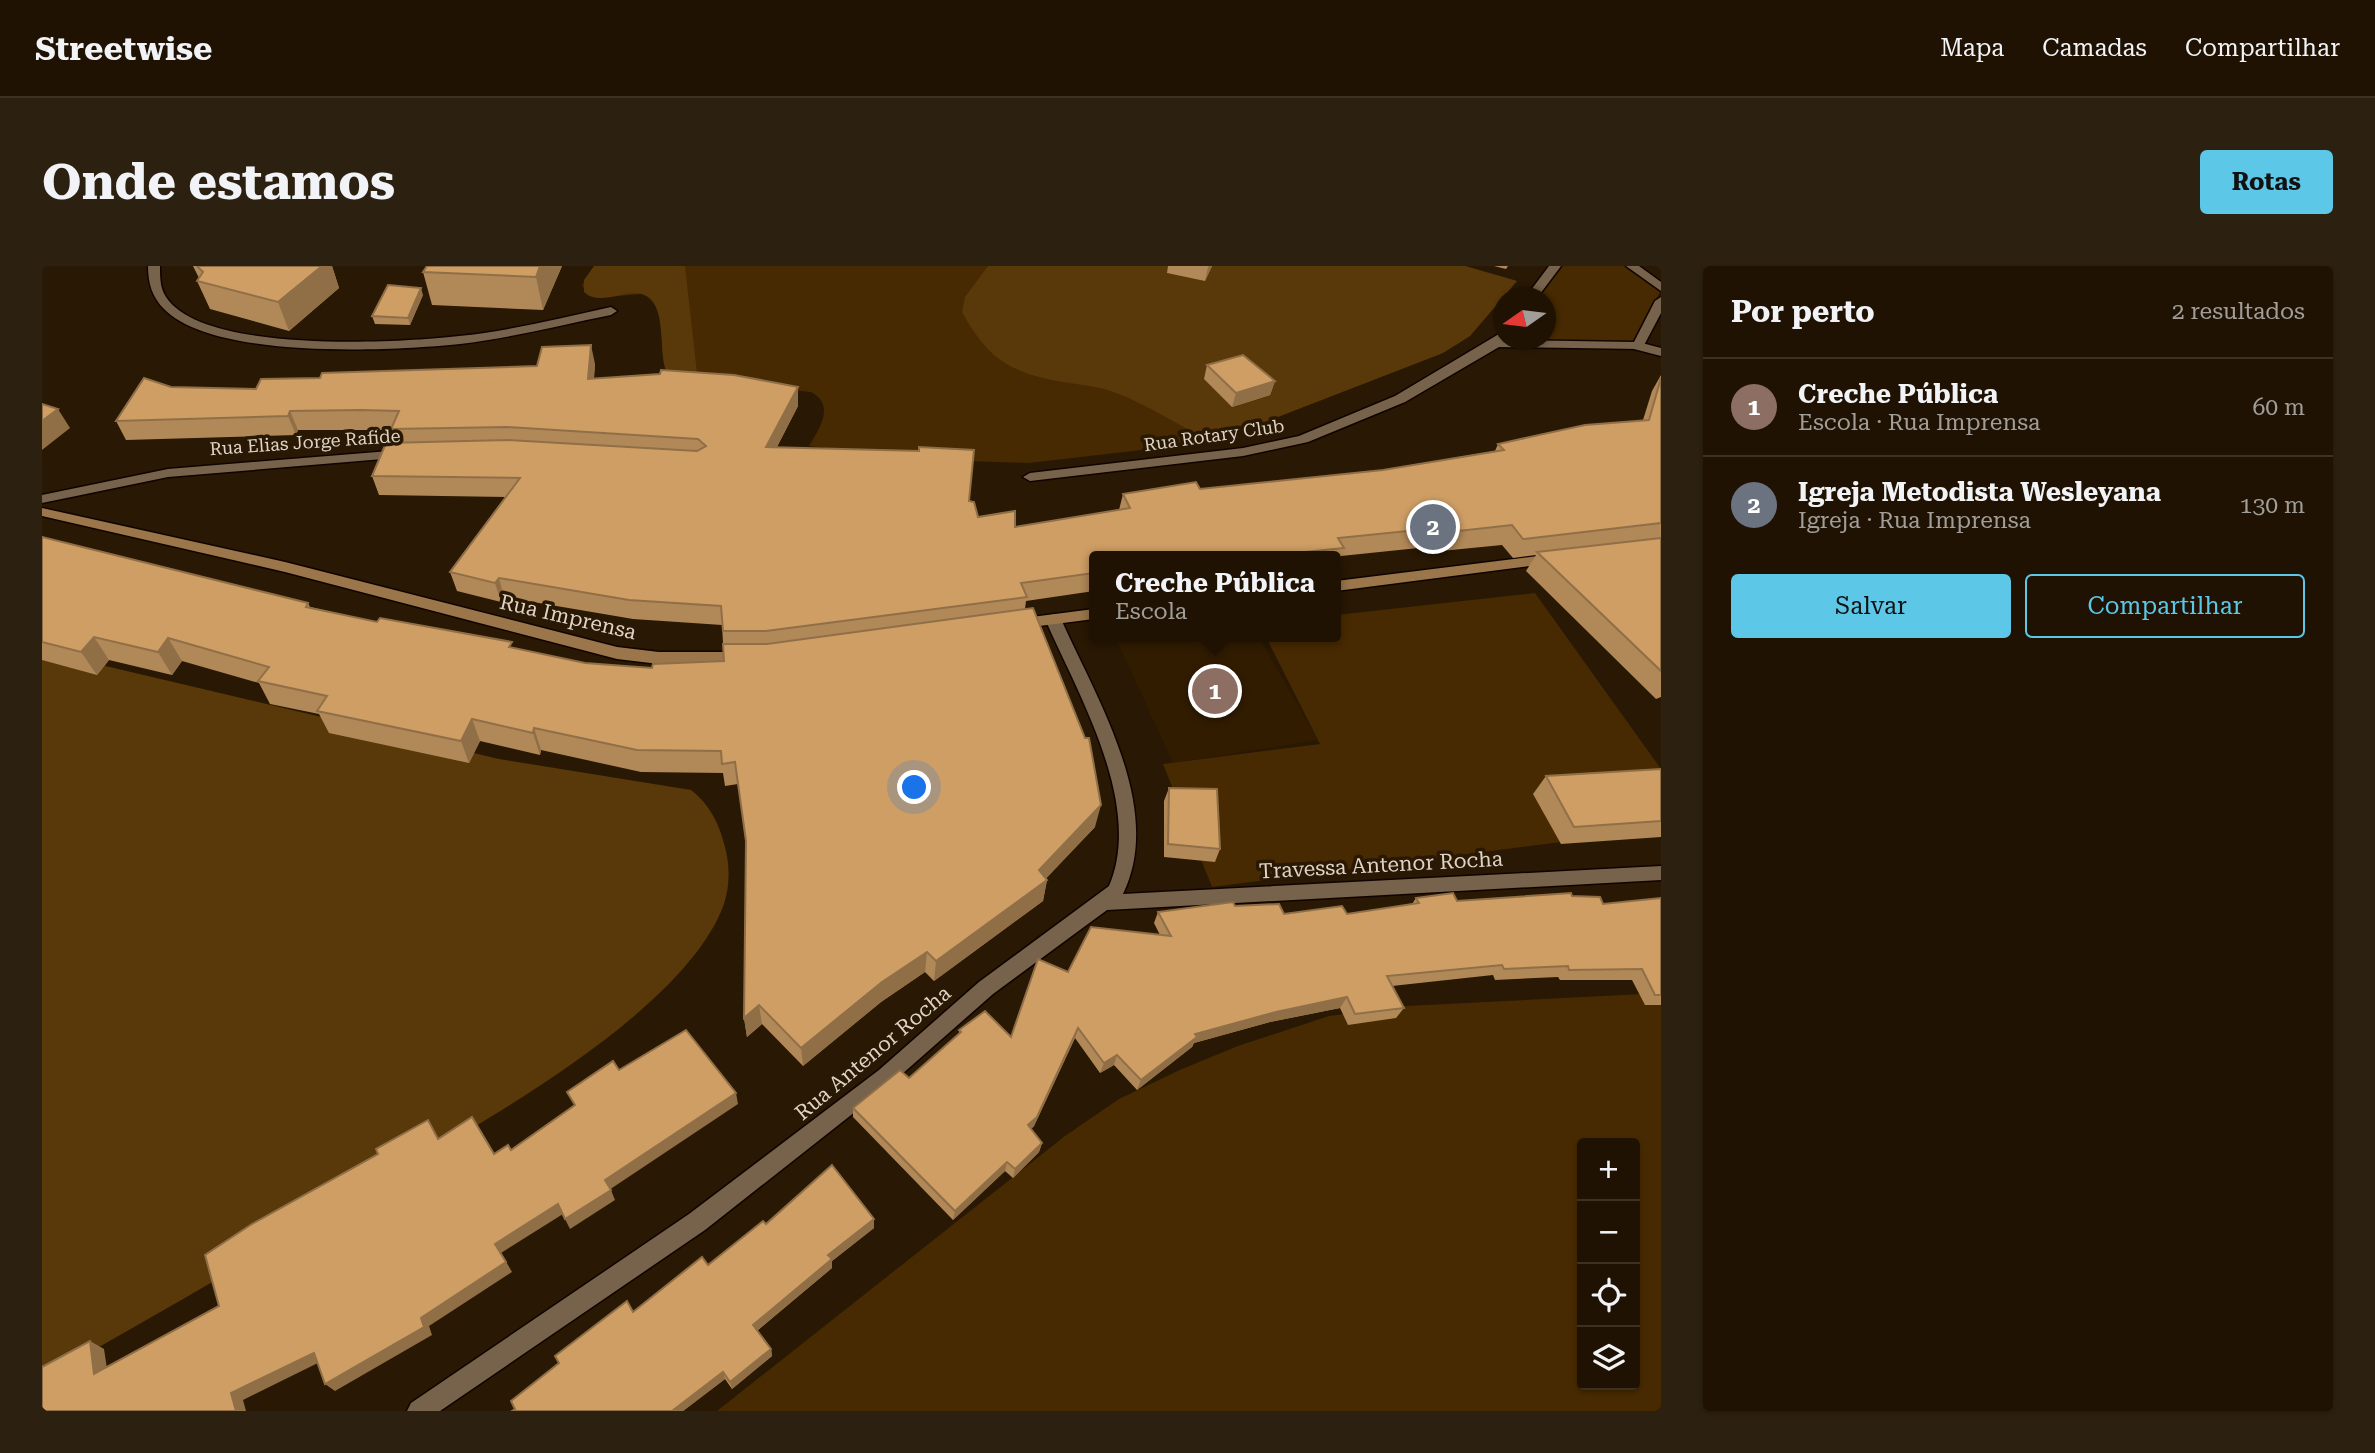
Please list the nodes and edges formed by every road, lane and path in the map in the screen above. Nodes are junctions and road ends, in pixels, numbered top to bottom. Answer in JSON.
{"nodes":[{"id":1,"x":154,"y":266,"type":"edge"},
{"id":2,"x":1555,"y":266,"type":"edge"},
{"id":3,"x":1632,"y":266,"type":"edge"},
{"id":4,"x":1539,"y":287,"type":"edge"},
{"id":5,"x":1661,"y":288,"type":"edge"},
{"id":6,"x":1661,"y":301,"type":"edge"},
{"id":7,"x":611,"y":311,"type":"dead end"},
{"id":8,"x":1556,"y":342,"type":"edge"},
{"id":9,"x":1493,"y":343,"type":"edge"},
{"id":10,"x":1638,"y":346,"type":"junction"},
{"id":11,"x":1661,"y":352,"type":"edge"},
{"id":12,"x":418,"y":453,"type":"edge"},
{"id":13,"x":1030,"y":477,"type":"dead end"},
{"id":14,"x":42,"y":499,"type":"edge"},
{"id":15,"x":42,"y":512,"type":"edge"},
{"id":16,"x":1564,"y":558,"type":"edge"},
{"id":17,"x":1341,"y":585,"type":"edge"},
{"id":18,"x":1089,"y":615,"type":"edge"},
{"id":19,"x":1053,"y":619,"type":"junction"},
{"id":20,"x":999,"y":626,"type":"edge"},
{"id":21,"x":757,"y":658,"type":"edge"},
{"id":22,"x":1661,"y":873,"type":"edge"},
{"id":23,"x":1103,"y":903,"type":"junction"},
{"id":24,"x":419,"y":1411,"type":"edge"}],
"edges":[{"from":1,"to":7,"type":"street"},
{"from":2,"to":4,"type":"street"},
{"from":3,"to":5,"type":"street"},
{"from":6,"to":10,"type":"street"},
{"from":8,"to":10,"type":"street"},
{"from":9,"to":13,"type":"street","name":"Rua Rotary Club"},
{"from":10,"to":11,"type":"street"},
{"from":12,"to":14,"type":"street","name":"Rua Elias Jorge Rafide"},
{"from":15,"to":21,"type":"street","name":"Rua Imprensa"},
{"from":16,"to":17,"type":"street"},
{"from":18,"to":19,"type":"street"},
{"from":19,"to":20,"type":"street"},
{"from":19,"to":23,"type":"street","name":"Rua Antenor Rocha"},
{"from":22,"to":23,"type":"street","name":"Travessa Antenor Rocha"},
{"from":23,"to":24,"type":"street","name":"Rua Antenor Rocha"}]}
